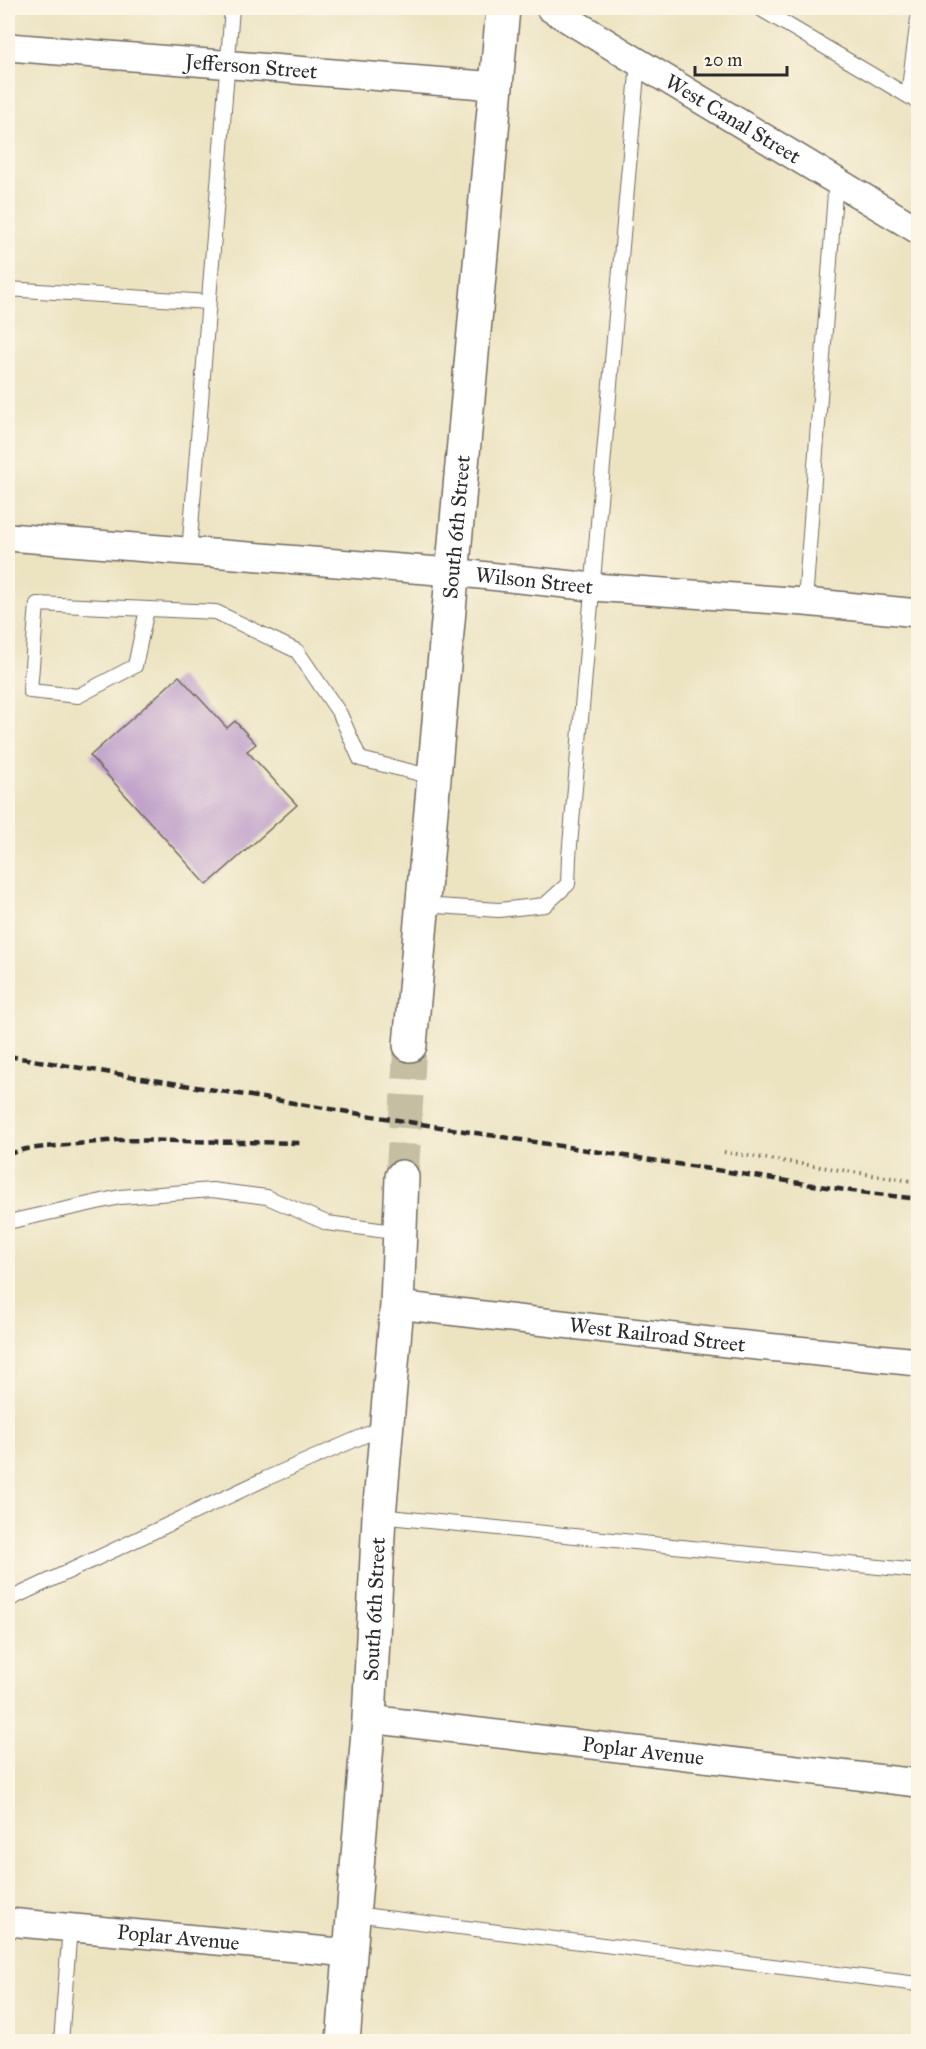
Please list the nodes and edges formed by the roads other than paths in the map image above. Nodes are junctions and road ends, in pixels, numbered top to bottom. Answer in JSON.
{"nodes":[{"id":1,"x":232,"y":8,"type":"edge"},
{"id":2,"x":503,"y":8,"type":"edge"},
{"id":3,"x":550,"y":8,"type":"edge"},
{"id":4,"x":759,"y":8,"type":"edge"},
{"id":5,"x":918,"y":19,"type":"edge"},
{"id":6,"x":8,"y":47,"type":"edge"},
{"id":7,"x":638,"y":62,"type":"junction"},
{"id":8,"x":226,"y":65,"type":"junction"},
{"id":9,"x":496,"y":86,"type":"junction"},
{"id":10,"x":913,"y":99,"type":"edge"},
{"id":11,"x":836,"y":179,"type":"junction"},
{"id":12,"x":918,"y":230,"type":"edge"},
{"id":13,"x":8,"y":289,"type":"edge"},
{"id":14,"x":208,"y":302,"type":"junction"},
{"id":15,"x":8,"y":537,"type":"edge"},
{"id":16,"x":189,"y":552,"type":"junction"},
{"id":17,"x":451,"y":572,"type":"junction"},
{"id":18,"x":593,"y":587,"type":"junction"},
{"id":19,"x":805,"y":602,"type":"junction"},
{"id":20,"x":147,"y":609,"type":"junction"},
{"id":21,"x":918,"y":613,"type":"edge"},
{"id":22,"x":434,"y":777,"type":"junction"},
{"id":23,"x":423,"y":905,"type":"junction"},
{"id":24,"x":410,"y":1045,"type":"tunnel mouth"},
{"id":25,"x":402,"y":1177,"type":"tunnel mouth"},
{"id":26,"x":8,"y":1222,"type":"edge"},
{"id":27,"x":400,"y":1233,"type":"junction"},
{"id":28,"x":397,"y":1305,"type":"junction"},
{"id":29,"x":918,"y":1362,"type":"edge"},
{"id":30,"x":386,"y":1426,"type":"junction"},
{"id":31,"x":379,"y":1516,"type":"junction"},
{"id":32,"x":918,"y":1571,"type":"edge"},
{"id":33,"x":8,"y":1600,"type":"edge"},
{"id":34,"x":369,"y":1719,"type":"junction"},
{"id":35,"x":918,"y":1783,"type":"edge"},
{"id":36,"x":354,"y":1914,"type":"junction"},
{"id":37,"x":8,"y":1922,"type":"edge"},
{"id":38,"x":70,"y":1928,"type":"junction"},
{"id":39,"x":350,"y":1953,"type":"junction"},
{"id":40,"x":918,"y":1984,"type":"edge"},
{"id":41,"x":60,"y":2042,"type":"edge"},
{"id":42,"x":343,"y":2042,"type":"edge"}],
"edges":[{"from":1,"to":8,"type":"lane"},
{"from":2,"to":9,"type":"street","name":"South 6th Street"},
{"from":3,"to":7,"type":"street","name":"West Canal Street"},
{"from":4,"to":10,"type":"lane"},
{"from":5,"to":10,"type":"lane"},
{"from":6,"to":8,"type":"street","name":"Jefferson Street"},
{"from":7,"to":11,"type":"street","name":"West Canal Street"},
{"from":7,"to":18,"type":"lane"},
{"from":8,"to":9,"type":"street","name":"Jefferson Street"},
{"from":8,"to":14,"type":"lane"},
{"from":9,"to":17,"type":"street","name":"South 6th Street"},
{"from":11,"to":12,"type":"street","name":"West Canal Street"},
{"from":11,"to":19,"type":"lane"},
{"from":13,"to":14,"type":"lane"},
{"from":14,"to":16,"type":"lane"},
{"from":15,"to":16,"type":"street","name":"Wilson Street"},
{"from":16,"to":17,"type":"street","name":"Wilson Street"},
{"from":17,"to":18,"type":"street","name":"Wilson Street"},
{"from":17,"to":22,"type":"street","name":"South 6th Street"},
{"from":18,"to":19,"type":"street","name":"Wilson Street"},
{"from":18,"to":23,"type":"lane"},
{"from":19,"to":21,"type":"street","name":"Wilson Street"},
{"from":20,"to":20,"type":"lane"},
{"from":20,"to":22,"type":"lane"},
{"from":22,"to":23,"type":"street","name":"South 6th Street"},
{"from":23,"to":24,"type":"street","name":"South 6th Street"},
{"from":25,"to":27,"type":"street","name":"South 6th Street"},
{"from":26,"to":27,"type":"lane"},
{"from":27,"to":28,"type":"street","name":"South 6th Street"},
{"from":28,"to":29,"type":"street","name":"West Railroad Street"},
{"from":28,"to":30,"type":"street","name":"South 6th Street"},
{"from":30,"to":31,"type":"street","name":"South 6th Street"},
{"from":30,"to":33,"type":"lane"},
{"from":31,"to":32,"type":"lane"},
{"from":31,"to":34,"type":"street","name":"South 6th Street"},
{"from":34,"to":35,"type":"street","name":"Poplar Avenue"},
{"from":34,"to":36,"type":"street","name":"South 6th Street"},
{"from":36,"to":39,"type":"street","name":"South 6th Street"},
{"from":36,"to":40,"type":"lane"},
{"from":37,"to":38,"type":"street","name":"Poplar Avenue"},
{"from":38,"to":39,"type":"street","name":"Poplar Avenue"},
{"from":38,"to":41,"type":"lane"},
{"from":39,"to":42,"type":"street","name":"South 6th Street"}]}
